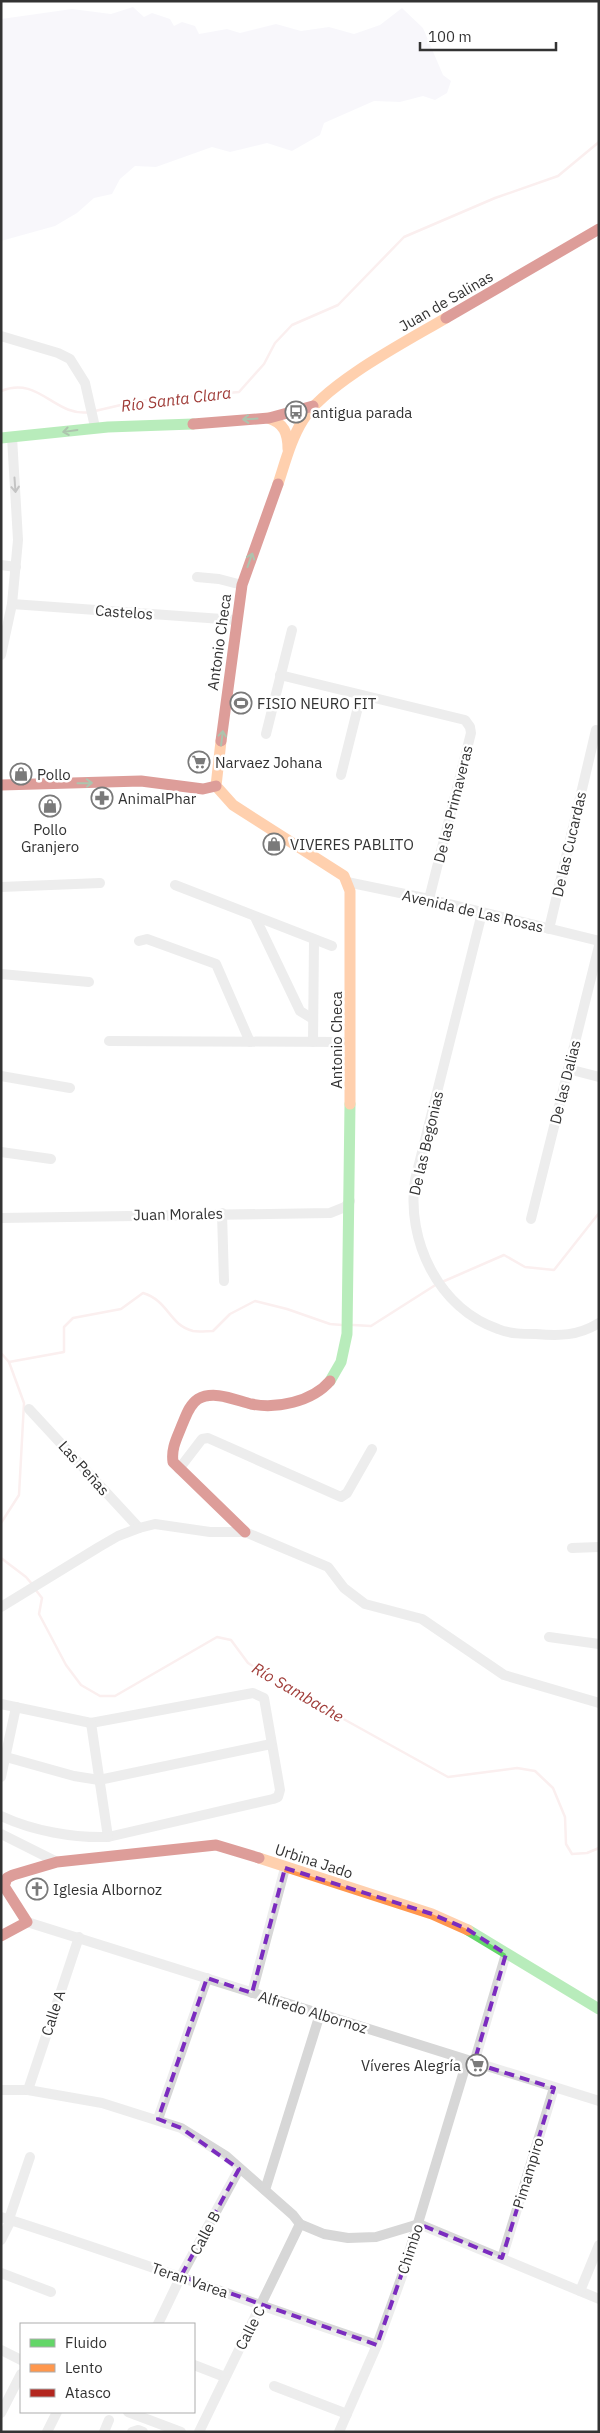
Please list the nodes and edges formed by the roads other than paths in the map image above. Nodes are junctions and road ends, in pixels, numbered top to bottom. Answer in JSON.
{"nodes":[{"id":1,"x":599,"y":230,"type":"edge"},
{"id":2,"x":1,"y":336,"type":"edge"},
{"id":3,"x":314,"y":405,"type":"junction"},
{"id":4,"x":268,"y":418,"type":"junction"},
{"id":5,"x":95,"y":427,"type":"junction"},
{"id":6,"x":6,"y":437,"type":"edge"},
{"id":7,"x":287,"y":460,"type":"junction"},
{"id":8,"x":1,"y":565,"type":"edge"},
{"id":9,"x":16,"y":567,"type":"junction"},
{"id":10,"x":197,"y":577,"type":"dead end"},
{"id":11,"x":242,"y":584,"type":"junction"},
{"id":12,"x":12,"y":604,"type":"junction"},
{"id":13,"x":236,"y":620,"type":"junction"},
{"id":14,"x":292,"y":630,"type":"dead end"},
{"id":15,"x":2,"y":652,"type":"edge"},
{"id":16,"x":280,"y":675,"type":"junction"},
{"id":17,"x":361,"y":695,"type":"junction"},
{"id":18,"x":596,"y":730,"type":"dead end"},
{"id":19,"x":266,"y":734,"type":"dead end"},
{"id":20,"x":341,"y":775,"type":"dead end"},
{"id":21,"x":1,"y":785,"type":"edge"},
{"id":22,"x":216,"y":786,"type":"junction"},
{"id":23,"x":347,"y":882,"type":"junction"},
{"id":24,"x":100,"y":883,"type":"dead end"},
{"id":25,"x":175,"y":885,"type":"dead end"},
{"id":26,"x":1,"y":887,"type":"edge"},
{"id":27,"x":429,"y":899,"type":"junction"},
{"id":28,"x":482,"y":913,"type":"junction"},
{"id":29,"x":255,"y":917,"type":"junction"},
{"id":30,"x":550,"y":928,"type":"junction"},
{"id":31,"x":314,"y":940,"type":"junction"},
{"id":32,"x":139,"y":941,"type":"dead end"},
{"id":33,"x":599,"y":942,"type":"edge"},
{"id":34,"x":599,"y":946,"type":"edge"},
{"id":35,"x":351,"y":956,"type":"junction"},
{"id":36,"x":1,"y":974,"type":"edge"},
{"id":37,"x":89,"y":982,"type":"dead end"},
{"id":38,"x":313,"y":1019,"type":"junction"},
{"id":39,"x":109,"y":1041,"type":"dead end"},
{"id":40,"x":250,"y":1042,"type":"junction"},
{"id":41,"x":313,"y":1042,"type":"junction"},
{"id":42,"x":342,"y":1042,"type":"dead end"},
{"id":43,"x":568,"y":1069,"type":"junction"},
{"id":44,"x":1,"y":1076,"type":"edge"},
{"id":45,"x":599,"y":1077,"type":"edge"},
{"id":46,"x":70,"y":1088,"type":"dead end"},
{"id":47,"x":1,"y":1152,"type":"edge"},
{"id":48,"x":51,"y":1159,"type":"dead end"},
{"id":49,"x":350,"y":1201,"type":"junction"},
{"id":50,"x":222,"y":1213,"type":"junction"},
{"id":51,"x":1,"y":1218,"type":"edge"},
{"id":52,"x":531,"y":1219,"type":"dead end"},
{"id":53,"x":224,"y":1281,"type":"dead end"},
{"id":54,"x":599,"y":1323,"type":"edge"},
{"id":55,"x":29,"y":1408,"type":"dead end"},
{"id":56,"x":372,"y":1449,"type":"dead end"},
{"id":57,"x":179,"y":1469,"type":"junction"},
{"id":58,"x":139,"y":1528,"type":"junction"},
{"id":59,"x":245,"y":1532,"type":"junction"},
{"id":60,"x":599,"y":1547,"type":"edge"},
{"id":61,"x":572,"y":1548,"type":"dead end"},
{"id":62,"x":1,"y":1607,"type":"edge"},
{"id":63,"x":549,"y":1637,"type":"dead end"},
{"id":64,"x":599,"y":1644,"type":"edge"},
{"id":65,"x":599,"y":1703,"type":"edge"},
{"id":66,"x":1,"y":1704,"type":"edge"},
{"id":67,"x":16,"y":1707,"type":"junction"},
{"id":68,"x":91,"y":1723,"type":"junction"},
{"id":69,"x":271,"y":1744,"type":"junction"},
{"id":70,"x":6,"y":1757,"type":"junction"},
{"id":71,"x":1,"y":1777,"type":"edge"},
{"id":72,"x":99,"y":1780,"type":"junction"},
{"id":73,"x":1,"y":1816,"type":"edge"},
{"id":74,"x":1,"y":1834,"type":"edge"},
{"id":75,"x":108,"y":1837,"type":"junction"},
{"id":76,"x":57,"y":1862,"type":"junction"},
{"id":77,"x":285,"y":1868,"type":"junction"},
{"id":78,"x":27,"y":1922,"type":"junction"},
{"id":79,"x":1,"y":1936,"type":"edge"},
{"id":80,"x":79,"y":1937,"type":"junction"},
{"id":81,"x":506,"y":1954,"type":"junction"},
{"id":82,"x":207,"y":1978,"type":"junction"},
{"id":83,"x":252,"y":1993,"type":"junction"},
{"id":84,"x":599,"y":2009,"type":"edge"},
{"id":85,"x":320,"y":2014,"type":"junction"},
{"id":86,"x":470,"y":2062,"type":"junction"},
{"id":87,"x":554,"y":2088,"type":"junction"},
{"id":88,"x":1,"y":2090,"type":"edge"},
{"id":89,"x":28,"y":2090,"type":"junction"},
{"id":90,"x":599,"y":2101,"type":"edge"},
{"id":91,"x":158,"y":2120,"type":"junction"},
{"id":92,"x":30,"y":2158,"type":"dead end"},
{"id":93,"x":239,"y":2168,"type":"junction"},
{"id":94,"x":265,"y":2190,"type":"junction"},
{"id":95,"x":7,"y":2219,"type":"edge"},
{"id":96,"x":300,"y":2224,"type":"junction"},
{"id":97,"x":419,"y":2224,"type":"junction"},
{"id":98,"x":1,"y":2240,"type":"edge"},
{"id":99,"x":599,"y":2245,"type":"edge"},
{"id":100,"x":502,"y":2258,"type":"junction"},
{"id":101,"x":1,"y":2273,"type":"edge"},
{"id":102,"x":181,"y":2276,"type":"junction"},
{"id":103,"x":580,"y":2290,"type":"junction"},
{"id":104,"x":51,"y":2292,"type":"dead end"},
{"id":105,"x":599,"y":2299,"type":"edge"},
{"id":106,"x":261,"y":2306,"type":"junction"},
{"id":107,"x":158,"y":2323,"type":"edge"},
{"id":108,"x":377,"y":2345,"type":"junction"},
{"id":109,"x":1,"y":2350,"type":"edge"},
{"id":110,"x":20,"y":2360,"type":"edge"},
{"id":111,"x":195,"y":2365,"type":"edge"},
{"id":112,"x":20,"y":2376,"type":"edge"},
{"id":113,"x":225,"y":2377,"type":"junction"},
{"id":114,"x":274,"y":2386,"type":"dead end"},
{"id":115,"x":1,"y":2413,"type":"edge"},
{"id":116,"x":56,"y":2413,"type":"edge"},
{"id":117,"x":131,"y":2413,"type":"edge"},
{"id":118,"x":347,"y":2414,"type":"junction"},
{"id":119,"x":109,"y":2420,"type":"dead end"},
{"id":120,"x":47,"y":2432,"type":"edge"},
{"id":121,"x":104,"y":2432,"type":"edge"},
{"id":122,"x":132,"y":2432,"type":"edge"},
{"id":123,"x":144,"y":2432,"type":"edge"},
{"id":124,"x":181,"y":2432,"type":"edge"},
{"id":125,"x":199,"y":2432,"type":"edge"},
{"id":126,"x":339,"y":2432,"type":"edge"}],
"edges":[{"from":1,"to":3,"type":"street","name":"Juan de Salinas"},
{"from":2,"to":5,"type":"street"},
{"from":3,"to":4,"type":"street","name":"Juan de Salinas"},
{"from":3,"to":7,"type":"street","name":"Juan de Salinas"},
{"from":4,"to":5,"type":"street","name":"Juan de Salinas","one_way":true},
{"from":4,"to":7,"type":"street"},
{"from":5,"to":6,"type":"street","name":"Juan de Salinas","one_way":true},
{"from":6,"to":9,"type":"street","one_way":true},
{"from":11,"to":7,"type":"street","name":"Antonio Checa","one_way":true},
{"from":8,"to":9,"type":"street"},
{"from":9,"to":12,"type":"street"},
{"from":10,"to":11,"type":"street"},
{"from":11,"to":13,"type":"street","name":"Antonio Checa"},
{"from":12,"to":13,"type":"street","name":"Castelos"},
{"from":12,"to":15,"type":"street"},
{"from":22,"to":13,"type":"street","name":"Antonio Checa","one_way":true},
{"from":14,"to":16,"type":"street"},
{"from":16,"to":17,"type":"street","name":"De las Primaveras"},
{"from":16,"to":19,"type":"street"},
{"from":17,"to":20,"type":"street"},
{"from":17,"to":27,"type":"street","name":"De las Primaveras"},
{"from":18,"to":30,"type":"street","name":"De las Cucardas"},
{"from":21,"to":22,"type":"street","one_way":true},
{"from":22,"to":23,"type":"street"},
{"from":23,"to":27,"type":"street","name":"Avenida de Las Rosas"},
{"from":23,"to":35,"type":"street","name":"Antonio Checa"},
{"from":24,"to":26,"type":"street"},
{"from":25,"to":29,"type":"street"},
{"from":27,"to":28,"type":"street","name":"Avenida de Las Rosas"},
{"from":28,"to":30,"type":"street","name":"Avenida de Las Rosas"},
{"from":28,"to":54,"type":"street","name":"De las Begonias"},
{"from":29,"to":31,"type":"street"},
{"from":29,"to":38,"type":"street"},
{"from":30,"to":33,"type":"street","name":"Avenida de Las Rosas"},
{"from":31,"to":35,"type":"street"},
{"from":31,"to":38,"type":"street"},
{"from":32,"to":40,"type":"street"},
{"from":34,"to":43,"type":"street","name":"De las Dalias"},
{"from":35,"to":49,"type":"street","name":"Antonio Checa"},
{"from":36,"to":37,"type":"street"},
{"from":38,"to":41,"type":"street"},
{"from":39,"to":40,"type":"street"},
{"from":40,"to":41,"type":"street"},
{"from":41,"to":42,"type":"street"},
{"from":43,"to":45,"type":"street"},
{"from":43,"to":52,"type":"street","name":"De las Dalias"},
{"from":44,"to":46,"type":"street"},
{"from":47,"to":48,"type":"street"},
{"from":49,"to":50,"type":"street","name":"Juan Morales"},
{"from":49,"to":57,"type":"street","name":"Antonio Checa"},
{"from":50,"to":51,"type":"street","name":"Juan Morales"},
{"from":50,"to":53,"type":"street"},
{"from":55,"to":58,"type":"street","name":"Las Peñas"},
{"from":56,"to":57,"type":"street"},
{"from":57,"to":59,"type":"street"},
{"from":58,"to":59,"type":"street"},
{"from":58,"to":62,"type":"street"},
{"from":59,"to":65,"type":"street"},
{"from":60,"to":61,"type":"street"},
{"from":63,"to":64,"type":"street"},
{"from":66,"to":67,"type":"street"},
{"from":67,"to":68,"type":"street"},
{"from":67,"to":70,"type":"street"},
{"from":68,"to":69,"type":"street"},
{"from":68,"to":72,"type":"street"},
{"from":69,"to":72,"type":"street"},
{"from":69,"to":75,"type":"street"},
{"from":70,"to":71,"type":"street"},
{"from":70,"to":72,"type":"street"},
{"from":72,"to":75,"type":"street"},
{"from":73,"to":75,"type":"street"},
{"from":74,"to":76,"type":"street"},
{"from":76,"to":77,"type":"street","name":"Urbina Jado"},
{"from":76,"to":78,"type":"street","name":"Urbina Jado"},
{"from":77,"to":81,"type":"street","name":"Urbina Jado"},
{"from":77,"to":83,"type":"street"},
{"from":78,"to":79,"type":"street"},
{"from":78,"to":80,"type":"street","name":"Alfredo Albornoz"},
{"from":80,"to":82,"type":"street","name":"Alfredo Albornoz"},
{"from":80,"to":89,"type":"street","name":"Calle A"},
{"from":81,"to":84,"type":"street","name":"Urbina Jado"},
{"from":81,"to":86,"type":"street","name":"Chimbo"},
{"from":82,"to":83,"type":"street","name":"Alfredo Albornoz"},
{"from":82,"to":91,"type":"street"},
{"from":83,"to":85,"type":"street","name":"Alfredo Albornoz"},
{"from":85,"to":86,"type":"street","name":"Alfredo Albornoz"},
{"from":85,"to":94,"type":"street"},
{"from":86,"to":87,"type":"street","name":"Alfredo Albornoz"},
{"from":86,"to":97,"type":"street","name":"Chimbo"},
{"from":87,"to":90,"type":"street","name":"Alfredo Albornoz"},
{"from":87,"to":100,"type":"street","name":"Pimampiro"},
{"from":88,"to":89,"type":"street"},
{"from":89,"to":91,"type":"street"},
{"from":91,"to":93,"type":"street"},
{"from":92,"to":95,"type":"street"},
{"from":93,"to":94,"type":"street"},
{"from":93,"to":102,"type":"street","name":"Calle B"},
{"from":94,"to":96,"type":"street"},
{"from":95,"to":98,"type":"street"},
{"from":95,"to":102,"type":"street","name":"Teran Varea"},
{"from":96,"to":97,"type":"street"},
{"from":96,"to":106,"type":"street","name":"Calle C"},
{"from":97,"to":100,"type":"street"},
{"from":97,"to":108,"type":"street","name":"Chimbo"},
{"from":99,"to":103,"type":"street"},
{"from":100,"to":103,"type":"street"},
{"from":101,"to":104,"type":"street"},
{"from":102,"to":106,"type":"street","name":"Teran Varea"},
{"from":102,"to":107,"type":"street","name":"Calle B"},
{"from":103,"to":105,"type":"street"},
{"from":106,"to":108,"type":"street","name":"Teran Varea"},
{"from":106,"to":113,"type":"street","name":"Calle C"},
{"from":108,"to":118,"type":"street","name":"Chimbo"},
{"from":109,"to":110,"type":"street"},
{"from":111,"to":113,"type":"street"},
{"from":112,"to":115,"type":"street"},
{"from":113,"to":125,"type":"street","name":"Calle C"},
{"from":114,"to":118,"type":"street"},
{"from":116,"to":120,"type":"street"},
{"from":117,"to":124,"type":"street"},
{"from":118,"to":126,"type":"street","name":"Chimbo"},
{"from":119,"to":121,"type":"street"},
{"from":122,"to":123,"type":"street"}]}
